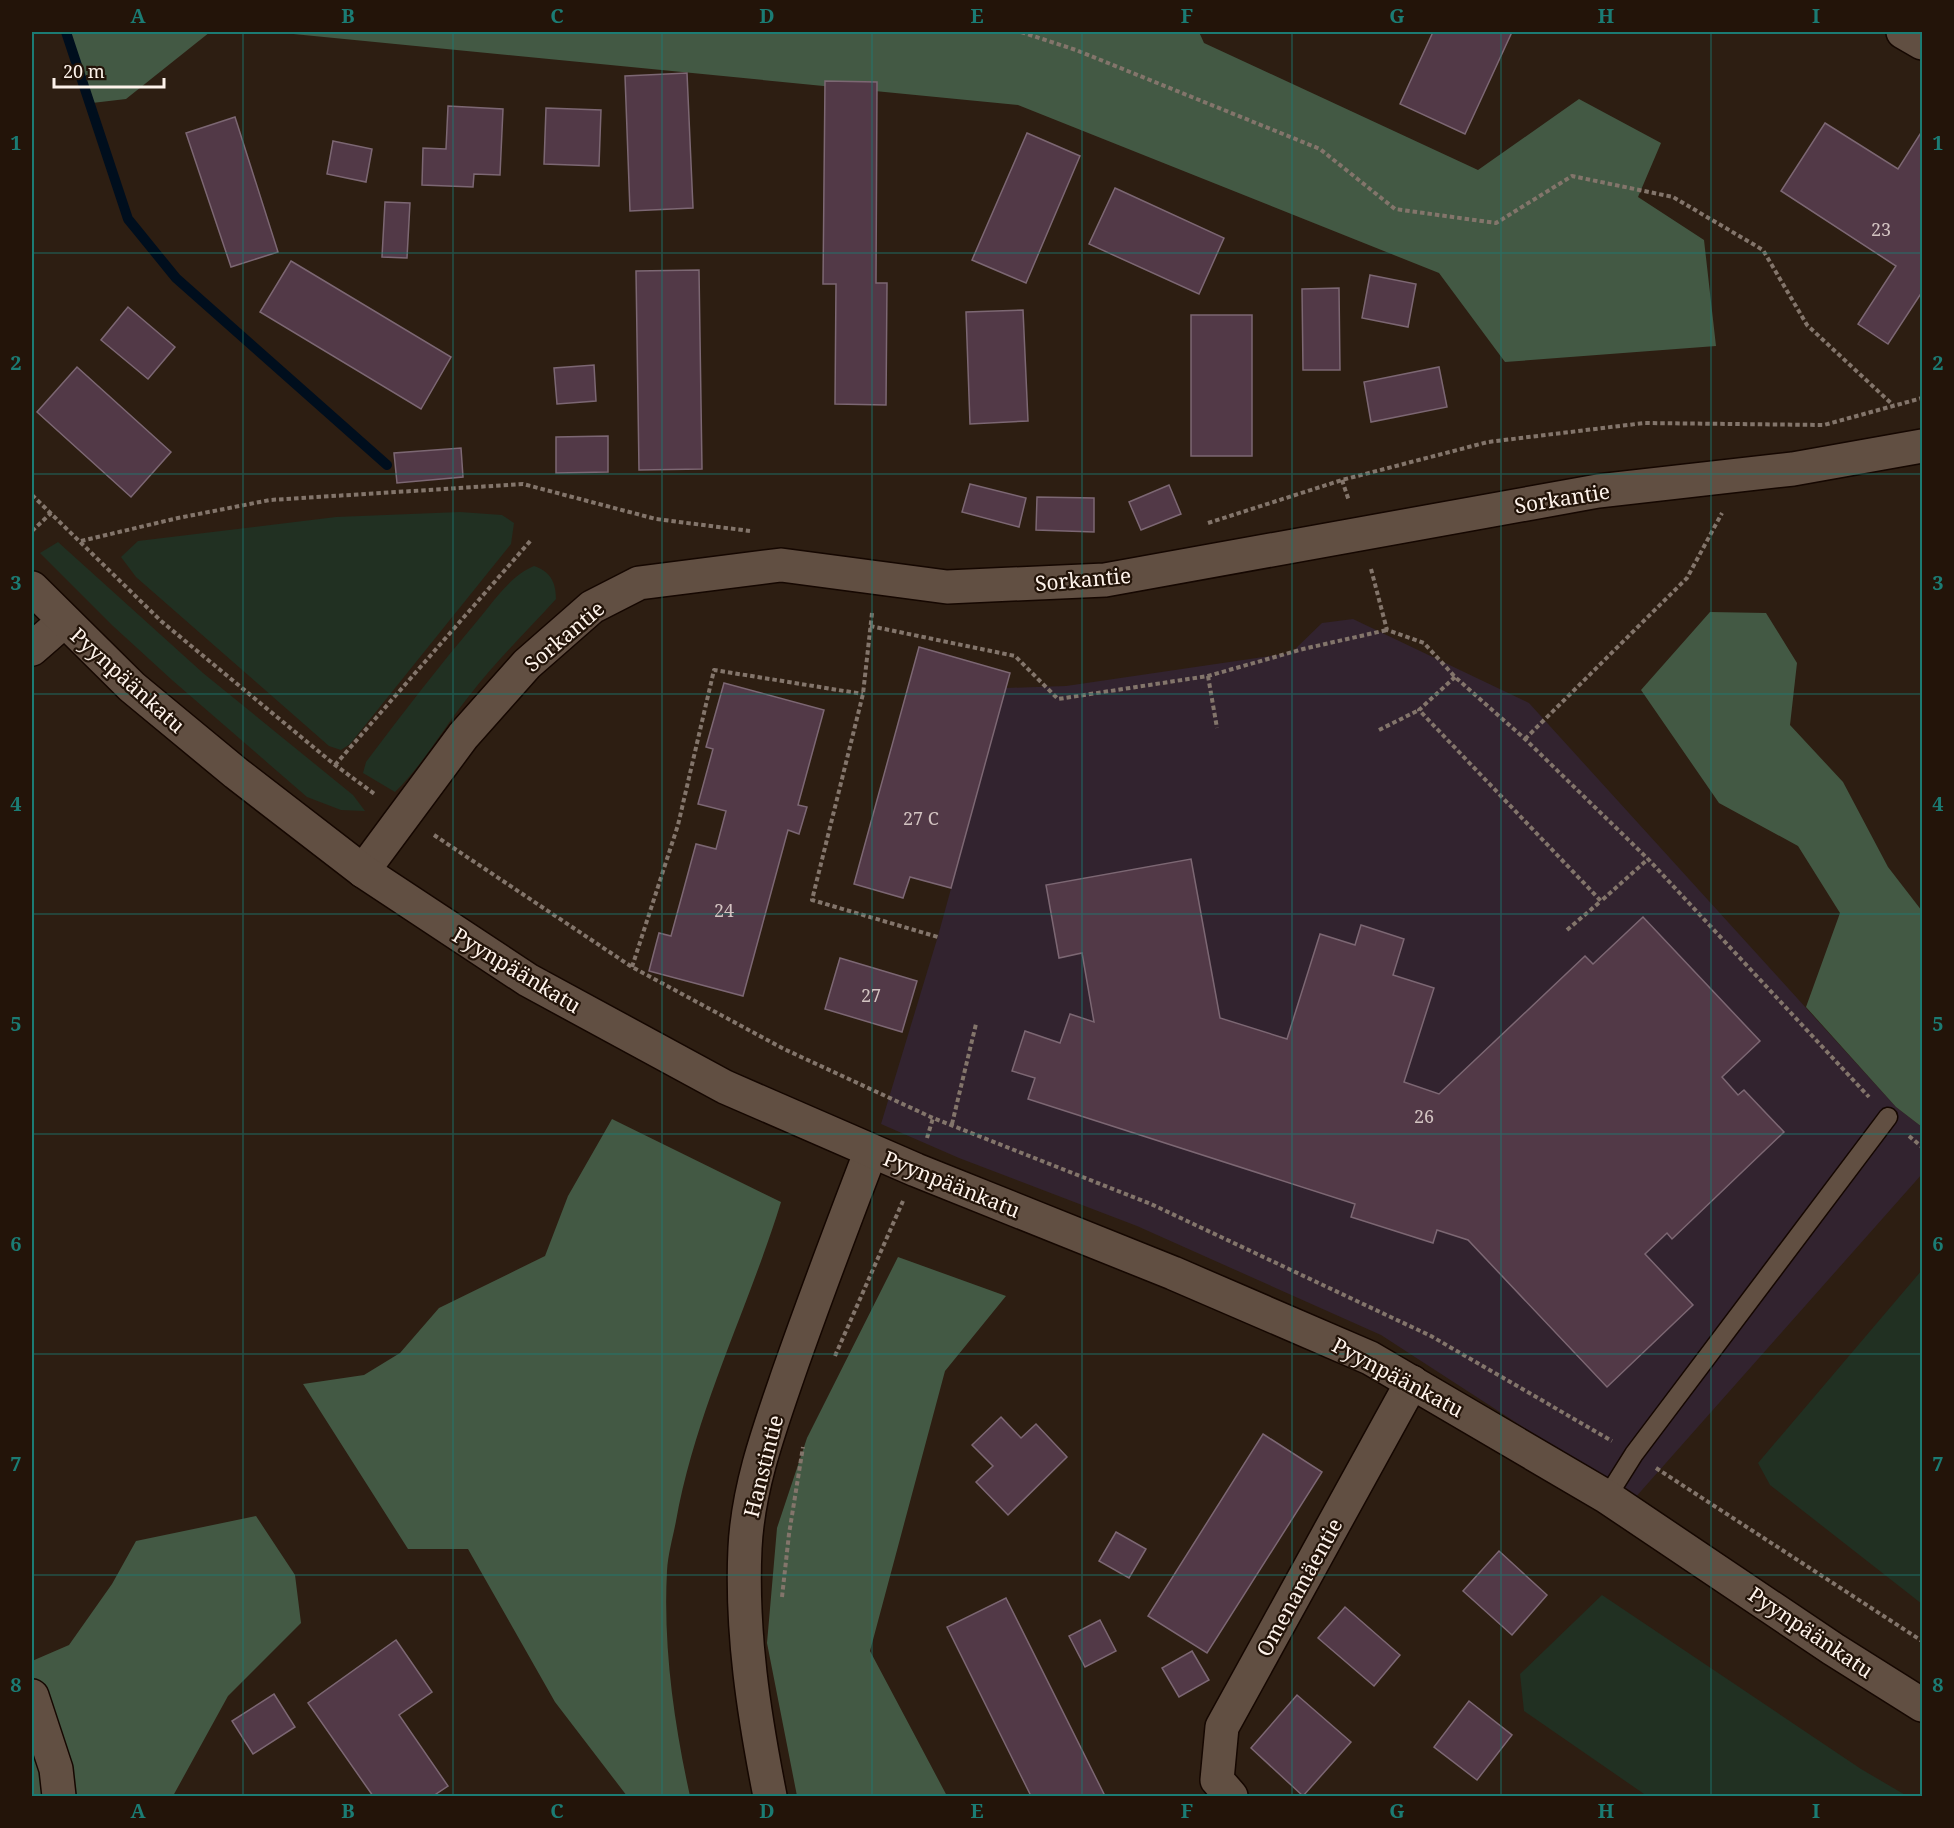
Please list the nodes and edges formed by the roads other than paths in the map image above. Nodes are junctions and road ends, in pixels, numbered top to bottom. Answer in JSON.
{"nodes":[{"id":1,"x":1903,"y":32,"type":"edge"},
{"id":2,"x":1923,"y":43,"type":"edge"},
{"id":3,"x":1923,"y":446,"type":"edge"},
{"id":4,"x":32,"y":588,"type":"edge"},
{"id":5,"x":63,"y":622,"type":"junction"},
{"id":6,"x":32,"y":649,"type":"edge"},
{"id":7,"x":363,"y":871,"type":"junction"},
{"id":8,"x":1888,"y":1117,"type":"road end"},
{"id":9,"x":871,"y":1151,"type":"junction"},
{"id":10,"x":1412,"y":1382,"type":"junction"},
{"id":11,"x":1607,"y":1497,"type":"junction"},
{"id":12,"x":32,"y":1696,"type":"edge"},
{"id":13,"x":1923,"y":1705,"type":"edge"},
{"id":14,"x":59,"y":1797,"type":"edge"},
{"id":15,"x":770,"y":1797,"type":"edge"},
{"id":16,"x":1231,"y":1797,"type":"edge"}],
"edges":[{"from":1,"to":2,"type":"street"},
{"from":3,"to":7,"type":"street","name":"Sorkantie"},
{"from":4,"to":5,"type":"street","name":"Pyynpäänkatu"},
{"from":5,"to":6,"type":"street"},
{"from":5,"to":7,"type":"street","name":"Pyynpäänkatu"},
{"from":7,"to":9,"type":"street","name":"Pyynpäänkatu"},
{"from":8,"to":11,"type":"lane"},
{"from":9,"to":10,"type":"street","name":"Pyynpäänkatu"},
{"from":9,"to":15,"type":"street","name":"Hanstintie"},
{"from":10,"to":11,"type":"street","name":"Pyynpäänkatu"},
{"from":10,"to":16,"type":"street","name":"Omenamäentie"},
{"from":11,"to":13,"type":"street","name":"Pyynpäänkatu"},
{"from":12,"to":14,"type":"street"}]}
